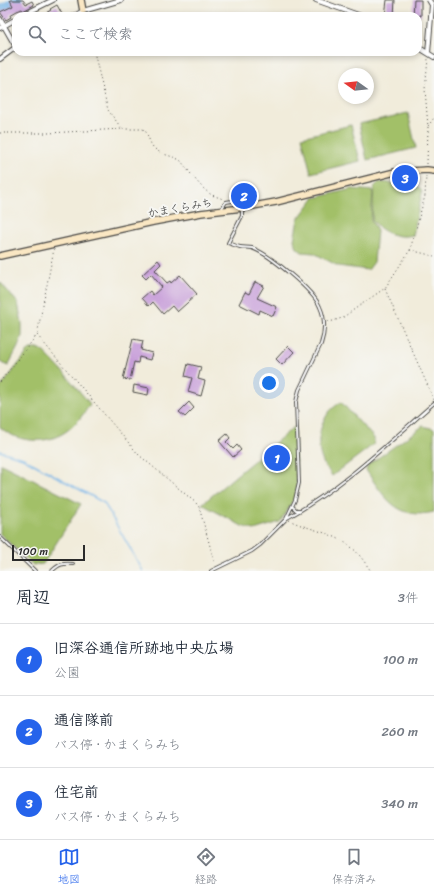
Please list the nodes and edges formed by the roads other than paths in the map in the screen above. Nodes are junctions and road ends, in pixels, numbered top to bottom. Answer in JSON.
{"nodes":[{"id":1,"x":52,"y":0,"type":"edge"},
{"id":2,"x":81,"y":0,"type":"edge"},
{"id":3,"x":121,"y":0,"type":"edge"},
{"id":4,"x":316,"y":0,"type":"edge"},
{"id":5,"x":429,"y":0,"type":"edge"},
{"id":6,"x":433,"y":5,"type":"edge"},
{"id":7,"x":83,"y":11,"type":"joint"},
{"id":8,"x":29,"y":12,"type":"edge"},
{"id":9,"x":352,"y":12,"type":"edge"},
{"id":10,"x":0,"y":19,"type":"edge"},
{"id":11,"x":12,"y":21,"type":"edge"},
{"id":12,"x":2,"y":27,"type":"edge"},
{"id":13,"x":12,"y":41,"type":"edge"},
{"id":14,"x":422,"y":49,"type":"edge"},
{"id":15,"x":12,"y":50,"type":"edge"},
{"id":16,"x":428,"y":53,"type":"junction"},
{"id":17,"x":434,"y":57,"type":"edge"},
{"id":18,"x":0,"y":59,"type":"edge"},
{"id":19,"x":434,"y":171,"type":"edge"},
{"id":20,"x":256,"y":206,"type":"junction"},
{"id":21,"x":242,"y":208,"type":"junction"},
{"id":22,"x":220,"y":211,"type":"junction"},
{"id":23,"x":0,"y":256,"type":"edge"},
{"id":24,"x":434,"y":402,"type":"edge"},
{"id":25,"x":293,"y":505,"type":"junction"},
{"id":26,"x":301,"y":510,"type":"junction"},
{"id":27,"x":286,"y":519,"type":"junction"},
{"id":28,"x":0,"y":537,"type":"edge"},
{"id":29,"x":73,"y":564,"type":"dead end"},
{"id":30,"x":35,"y":571,"type":"edge"},
{"id":31,"x":52,"y":571,"type":"edge"},
{"id":32,"x":211,"y":571,"type":"edge"}],
"edges":[{"from":1,"to":8,"type":"street"},
{"from":2,"to":7,"type":"main road"},
{"from":3,"to":7,"type":"street"},
{"from":4,"to":9,"type":"street"},
{"from":5,"to":6,"type":"street"},
{"from":6,"to":16,"type":"street"},
{"from":10,"to":12,"type":"street"},
{"from":11,"to":12,"type":"street"},
{"from":12,"to":13,"type":"street"},
{"from":14,"to":16,"type":"street"},
{"from":15,"to":18,"type":"street"},
{"from":16,"to":17,"type":"street"},
{"from":19,"to":20,"type":"main road","name":"かまくらみち"},
{"from":20,"to":21,"type":"main road","name":"かまくらみち"},
{"from":20,"to":22,"type":"lane"},
{"from":21,"to":22,"type":"main road","name":"かまくらみち"},
{"from":21,"to":25,"type":"lane"},
{"from":22,"to":23,"type":"main road","name":"かまくらみち"},
{"from":24,"to":26,"type":"lane"},
{"from":25,"to":26,"type":"lane"},
{"from":25,"to":27,"type":"lane"},
{"from":26,"to":27,"type":"lane"},
{"from":27,"to":32,"type":"lane"},
{"from":28,"to":30,"type":"lane"},
{"from":29,"to":31,"type":"lane"}]}
